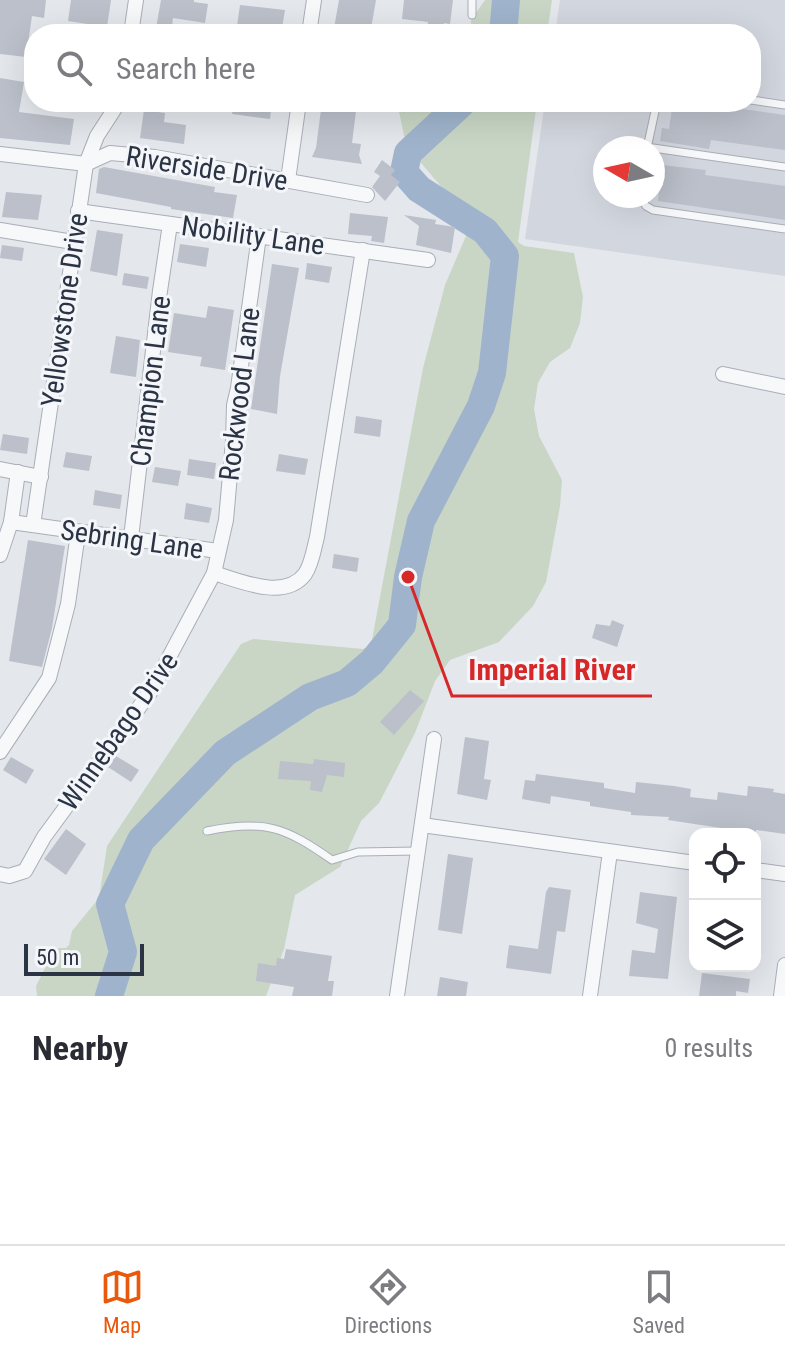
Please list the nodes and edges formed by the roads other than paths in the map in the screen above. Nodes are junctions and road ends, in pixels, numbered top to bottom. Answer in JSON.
{"nodes":[{"id":1,"x":136,"y":0,"type":"edge"},
{"id":2,"x":314,"y":0,"type":"edge"},
{"id":3,"x":472,"y":0,"type":"edge"},
{"id":4,"x":472,"y":15,"type":"dead end"},
{"id":5,"x":132,"y":24,"type":"edge"},
{"id":6,"x":310,"y":24,"type":"edge"},
{"id":7,"x":761,"y":101,"type":"edge"},
{"id":8,"x":785,"y":105,"type":"edge"},
{"id":9,"x":113,"y":112,"type":"edge"},
{"id":10,"x":298,"y":112,"type":"edge"},
{"id":11,"x":655,"y":112,"type":"edge"},
{"id":12,"x":652,"y":136,"type":"edge"},
{"id":13,"x":665,"y":150,"type":"edge"},
{"id":14,"x":0,"y":154,"type":"edge"},
{"id":15,"x":86,"y":164,"type":"junction"},
{"id":16,"x":785,"y":167,"type":"edge"},
{"id":17,"x":288,"y":180,"type":"junction"},
{"id":18,"x":367,"y":195,"type":"dead end"},
{"id":19,"x":650,"y":208,"type":"edge"},
{"id":20,"x":78,"y":211,"type":"junction"},
{"id":21,"x":170,"y":224,"type":"junction"},
{"id":22,"x":785,"y":229,"type":"edge"},
{"id":23,"x":0,"y":230,"type":"edge"},
{"id":24,"x":259,"y":236,"type":"junction"},
{"id":25,"x":73,"y":242,"type":"junction"},
{"id":26,"x":363,"y":250,"type":"junction"},
{"id":27,"x":428,"y":260,"type":"dead end"},
{"id":28,"x":723,"y":374,"type":"dead end"},
{"id":29,"x":785,"y":387,"type":"edge"},
{"id":30,"x":0,"y":469,"type":"edge"},
{"id":31,"x":18,"y":472,"type":"junction"},
{"id":32,"x":41,"y":477,"type":"junction"},
{"id":33,"x":11,"y":522,"type":"junction"},
{"id":34,"x":33,"y":525,"type":"junction"},
{"id":35,"x":78,"y":533,"type":"junction"},
{"id":36,"x":131,"y":538,"type":"junction"},
{"id":37,"x":218,"y":551,"type":"junction"},
{"id":38,"x":0,"y":555,"type":"edge"},
{"id":39,"x":214,"y":573,"type":"junction"},
{"id":40,"x":434,"y":739,"type":"dead end"},
{"id":41,"x":0,"y":752,"type":"edge"},
{"id":42,"x":422,"y":825,"type":"junction"},
{"id":43,"x":207,"y":831,"type":"dead end"},
{"id":44,"x":418,"y":851,"type":"junction"},
{"id":45,"x":610,"y":852,"type":"junction"},
{"id":46,"x":689,"y":862,"type":"edge"},
{"id":47,"x":761,"y":871,"type":"edge"},
{"id":48,"x":785,"y":874,"type":"edge"},
{"id":49,"x":4,"y":875,"type":"edge"},
{"id":50,"x":785,"y":965,"type":"edge"},
{"id":51,"x":397,"y":996,"type":"edge"},
{"id":52,"x":590,"y":996,"type":"edge"},
{"id":53,"x":781,"y":996,"type":"edge"}],
"edges":[{"from":1,"to":5,"type":"street"},
{"from":2,"to":6,"type":"street"},
{"from":3,"to":4,"type":"lane"},
{"from":7,"to":8,"type":"lane"},
{"from":9,"to":15,"type":"street","name":"Yellowstone Drive"},
{"from":10,"to":17,"type":"street"},
{"from":11,"to":12,"type":"lane"},
{"from":13,"to":16,"type":"lane"},
{"from":14,"to":15,"type":"street","name":"Riverside Drive"},
{"from":15,"to":17,"type":"street","name":"Riverside Drive"},
{"from":15,"to":20,"type":"street","name":"Yellowstone Drive"},
{"from":17,"to":18,"type":"street","name":"Riverside Drive"},
{"from":19,"to":22,"type":"lane"},
{"from":20,"to":21,"type":"street","name":"Nobility Lane"},
{"from":20,"to":25,"type":"street","name":"Yellowstone Drive"},
{"from":21,"to":24,"type":"street","name":"Nobility Lane"},
{"from":21,"to":36,"type":"street","name":"Champion Lane"},
{"from":23,"to":25,"type":"street"},
{"from":24,"to":26,"type":"street","name":"Nobility Lane"},
{"from":24,"to":37,"type":"street","name":"Rockwood Lane"},
{"from":25,"to":32,"type":"street","name":"Yellowstone Drive"},
{"from":26,"to":27,"type":"street","name":"Nobility Lane"},
{"from":26,"to":39,"type":"street","name":"Sebring Lane"},
{"from":28,"to":29,"type":"street"},
{"from":30,"to":31,"type":"street"},
{"from":31,"to":32,"type":"street"},
{"from":31,"to":33,"type":"street"},
{"from":32,"to":34,"type":"street","name":"Yellowstone Drive"},
{"from":33,"to":34,"type":"street","name":"Sebring Lane"},
{"from":33,"to":38,"type":"street"},
{"from":34,"to":35,"type":"street","name":"Sebring Lane"},
{"from":35,"to":36,"type":"street","name":"Sebring Lane"},
{"from":35,"to":41,"type":"street"},
{"from":36,"to":37,"type":"street","name":"Sebring Lane"},
{"from":37,"to":39,"type":"street","name":"Sebring Lane"},
{"from":39,"to":49,"type":"street","name":"Winnebago Drive"},
{"from":40,"to":42,"type":"street"},
{"from":42,"to":44,"type":"street"},
{"from":42,"to":45,"type":"street"},
{"from":43,"to":44,"type":"lane"},
{"from":44,"to":51,"type":"street"},
{"from":45,"to":46,"type":"street"},
{"from":45,"to":52,"type":"street"},
{"from":47,"to":48,"type":"street"},
{"from":50,"to":53,"type":"street"}]}
